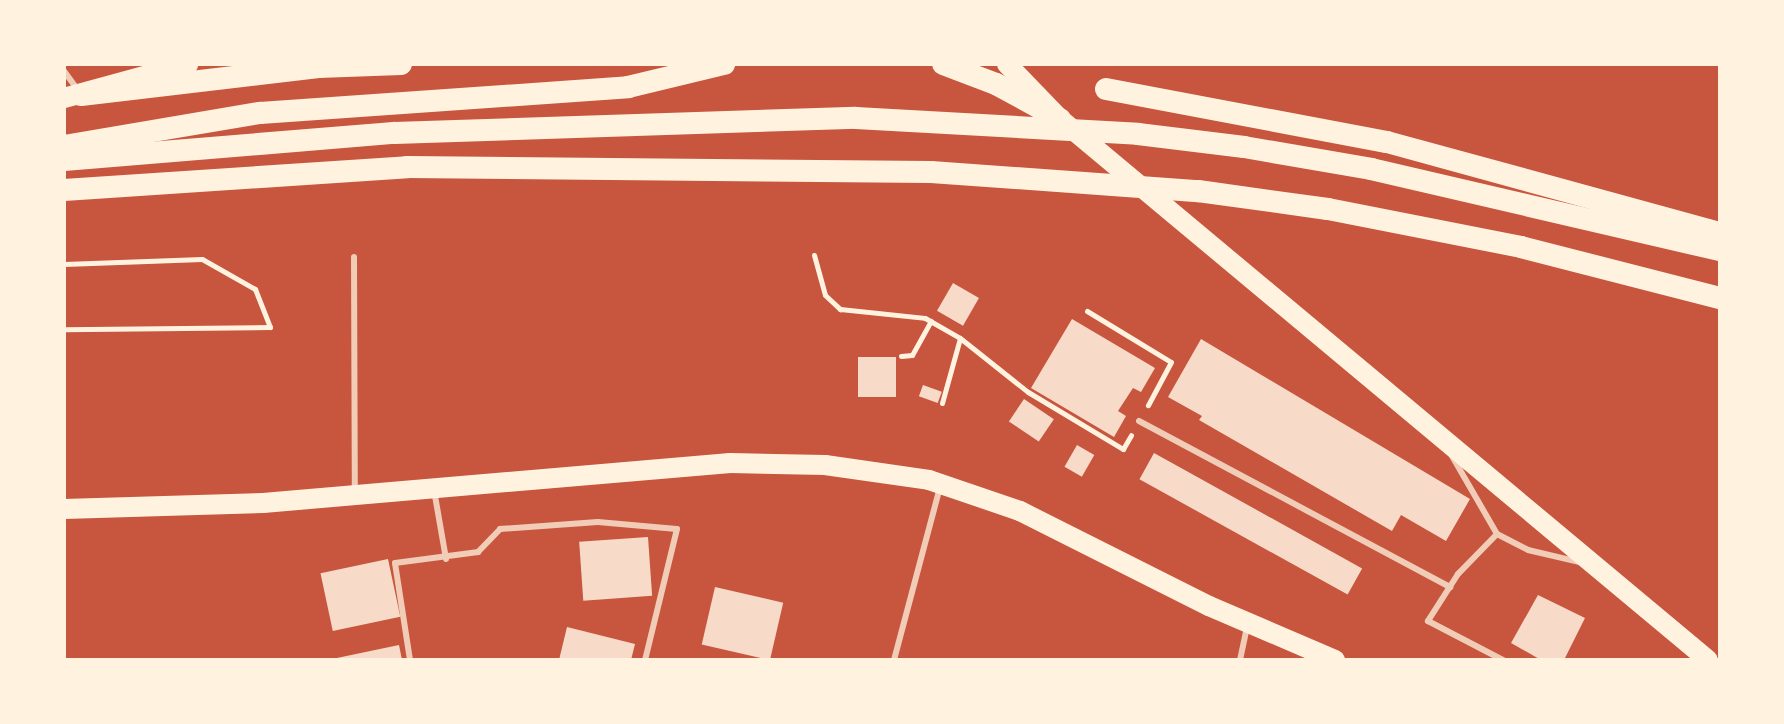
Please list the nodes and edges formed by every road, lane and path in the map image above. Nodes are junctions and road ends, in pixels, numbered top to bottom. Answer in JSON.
{"nodes":[{"id":1,"x":188,"y":64,"type":"edge"},
{"id":2,"x":401,"y":64,"type":"edge"},
{"id":3,"x":724,"y":64,"type":"edge"},
{"id":4,"x":943,"y":64,"type":"edge"},
{"id":5,"x":1007,"y":64,"type":"edge"},
{"id":6,"x":64,"y":71,"type":"edge"},
{"id":7,"x":1106,"y":89,"type":"dead end"},
{"id":8,"x":73,"y":96,"type":"edge"},
{"id":9,"x":1060,"y":119,"type":"junction"},
{"id":10,"x":64,"y":146,"type":"edge"},
{"id":11,"x":64,"y":160,"type":"edge"},
{"id":12,"x":64,"y":190,"type":"edge"},
{"id":13,"x":1720,"y":233,"type":"edge"},
{"id":14,"x":1720,"y":250,"type":"edge"},
{"id":15,"x":814,"y":255,"type":"dead end"},
{"id":16,"x":354,"y":257,"type":"dead end"},
{"id":17,"x":64,"y":264,"type":"edge"},
{"id":18,"x":1720,"y":298,"type":"edge"},
{"id":19,"x":1087,"y":311,"type":"dead end"},
{"id":20,"x":931,"y":321,"type":"junction"},
{"id":21,"x":64,"y":329,"type":"edge"},
{"id":22,"x":960,"y":338,"type":"junction"},
{"id":23,"x":901,"y":356,"type":"dead end"},
{"id":24,"x":942,"y":403,"type":"dead end"},
{"id":25,"x":1139,"y":421,"type":"junction"},
{"id":26,"x":1440,"y":433,"type":"junction"},
{"id":27,"x":940,"y":484,"type":"junction"},
{"id":28,"x":434,"y":487,"type":"junction"},
{"id":29,"x":355,"y":494,"type":"junction"},
{"id":30,"x":64,"y":509,"type":"edge"},
{"id":31,"x":1497,"y":534,"type":"junction"},
{"id":32,"x":446,"y":559,"type":"junction"},
{"id":33,"x":1594,"y":565,"type":"junction"},
{"id":34,"x":1450,"y":587,"type":"junction"},
{"id":35,"x":1248,"y":623,"type":"junction"},
{"id":36,"x":410,"y":660,"type":"edge"},
{"id":37,"x":645,"y":660,"type":"edge"},
{"id":38,"x":894,"y":660,"type":"edge"},
{"id":39,"x":1240,"y":660,"type":"edge"},
{"id":40,"x":1335,"y":660,"type":"edge"},
{"id":41,"x":1503,"y":660,"type":"edge"},
{"id":42,"x":1708,"y":660,"type":"edge"}],
"edges":[{"from":1,"to":8,"type":"main road"},
{"from":2,"to":8,"type":"highway"},
{"from":3,"to":10,"type":"highway"},
{"from":4,"to":9,"type":"highway"},
{"from":5,"to":9,"type":"main road"},
{"from":6,"to":8,"type":"lane"},
{"from":7,"to":13,"type":"highway"},
{"from":9,"to":26,"type":"main road"},
{"from":11,"to":14,"type":"highway"},
{"from":12,"to":18,"type":"highway"},
{"from":15,"to":20,"type":"path"},
{"from":16,"to":29,"type":"lane"},
{"from":17,"to":21,"type":"path"},
{"from":19,"to":25,"type":"path"},
{"from":20,"to":22,"type":"path"},
{"from":20,"to":23,"type":"path"},
{"from":22,"to":24,"type":"path"},
{"from":22,"to":25,"type":"path"},
{"from":25,"to":34,"type":"lane"},
{"from":26,"to":31,"type":"lane"},
{"from":26,"to":33,"type":"main road"},
{"from":27,"to":28,"type":"main road"},
{"from":27,"to":35,"type":"main road"},
{"from":27,"to":38,"type":"lane"},
{"from":28,"to":29,"type":"main road"},
{"from":28,"to":32,"type":"lane"},
{"from":29,"to":30,"type":"main road"},
{"from":31,"to":33,"type":"lane"},
{"from":31,"to":34,"type":"lane"},
{"from":32,"to":36,"type":"lane"},
{"from":32,"to":37,"type":"lane"},
{"from":33,"to":42,"type":"main road"},
{"from":34,"to":41,"type":"lane"},
{"from":35,"to":39,"type":"lane"},
{"from":35,"to":40,"type":"main road"}]}
